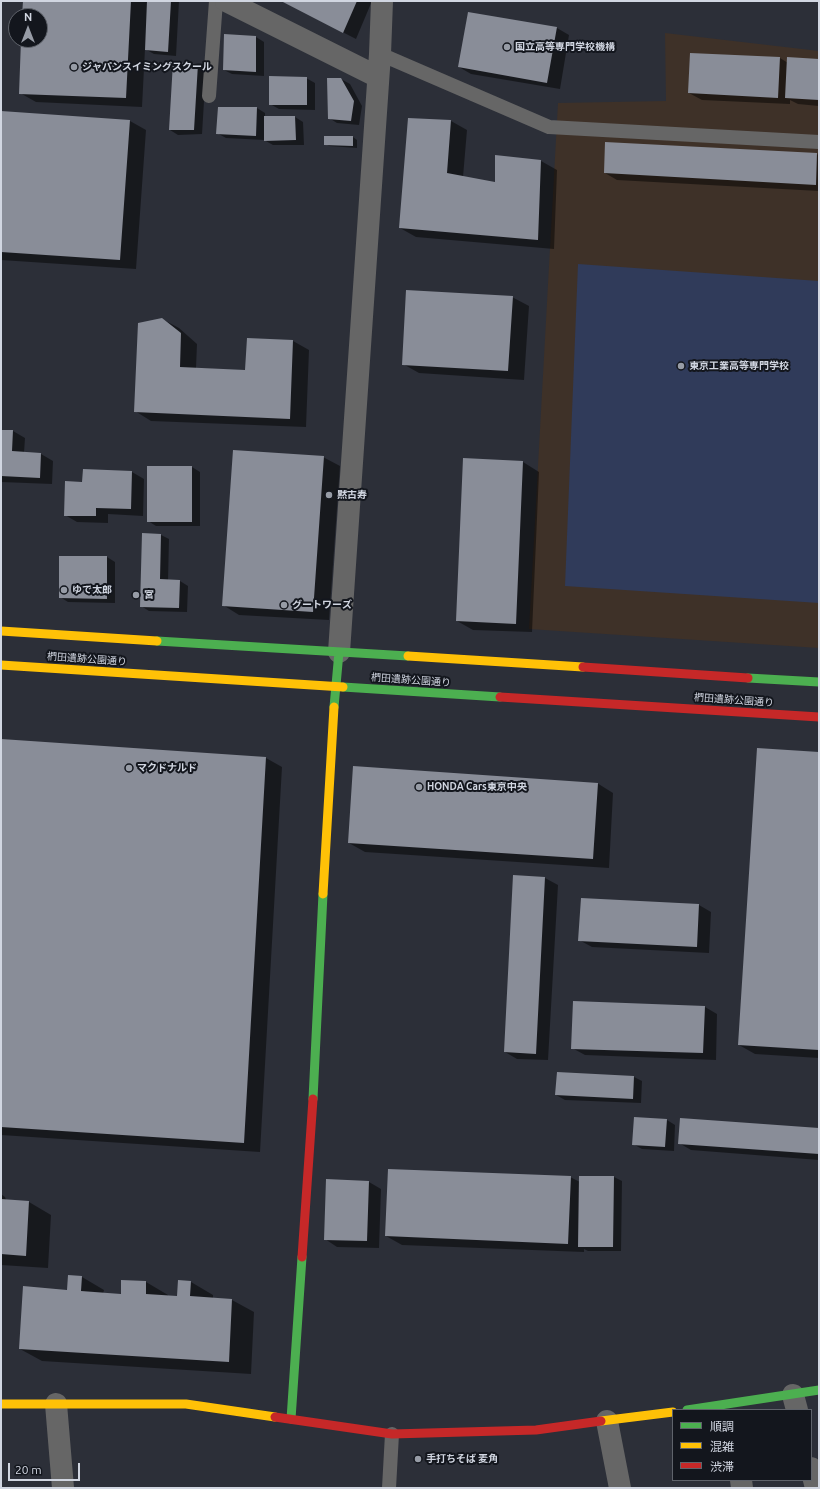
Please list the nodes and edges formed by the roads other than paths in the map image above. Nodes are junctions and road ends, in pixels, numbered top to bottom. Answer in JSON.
{"nodes":[{"id":1,"x":216,"y":1,"type":"edge"},
{"id":2,"x":226,"y":1,"type":"edge"},
{"id":3,"x":382,"y":1,"type":"edge"},
{"id":4,"x":380,"y":54,"type":"junction"},
{"id":5,"x":378,"y":77,"type":"junction"},
{"id":6,"x":209,"y":96,"type":"dead end"},
{"id":7,"x":819,"y":142,"type":"edge"},
{"id":8,"x":1,"y":631,"type":"edge"},
{"id":9,"x":339,"y":652,"type":"junction"},
{"id":10,"x":1,"y":665,"type":"edge"},
{"id":11,"x":819,"y":682,"type":"edge"},
{"id":12,"x":336,"y":686,"type":"junction"},
{"id":13,"x":819,"y":717,"type":"edge"},
{"id":14,"x":819,"y":1390,"type":"edge"},
{"id":15,"x":795,"y":1402,"type":"edge"},
{"id":16,"x":1,"y":1404,"type":"edge"},
{"id":17,"x":56,"y":1404,"type":"junction"},
{"id":18,"x":728,"y":1407,"type":"edge"},
{"id":19,"x":701,"y":1409,"type":"edge"},
{"id":20,"x":672,"y":1412,"type":"edge"},
{"id":21,"x":291,"y":1419,"type":"junction"},
{"id":22,"x":607,"y":1421,"type":"junction"},
{"id":23,"x":392,"y":1434,"type":"junction"},
{"id":24,"x":812,"y":1472,"type":"edge"},
{"id":25,"x":63,"y":1488,"type":"edge"},
{"id":26,"x":389,"y":1488,"type":"edge"},
{"id":27,"x":620,"y":1488,"type":"edge"},
{"id":28,"x":816,"y":1488,"type":"edge"}],
"edges":[{"from":1,"to":6,"type":"lane"},
{"from":2,"to":5,"type":"street"},
{"from":3,"to":4,"type":"street"},
{"from":4,"to":5,"type":"street"},
{"from":4,"to":7,"type":"lane"},
{"from":5,"to":9,"type":"street"},
{"from":8,"to":9,"type":"street"},
{"from":9,"to":11,"type":"street"},
{"from":9,"to":12,"type":"street"},
{"from":10,"to":12,"type":"street","name":"椚田遺跡公園通り"},
{"from":12,"to":13,"type":"street","name":"椚田遺跡公園通り"},
{"from":12,"to":21,"type":"street"},
{"from":14,"to":15,"type":"street"},
{"from":15,"to":18,"type":"street"},
{"from":16,"to":17,"type":"street"},
{"from":17,"to":21,"type":"street"},
{"from":17,"to":25,"type":"street"},
{"from":18,"to":19,"type":"street"},
{"from":20,"to":22,"type":"street"},
{"from":21,"to":23,"type":"street"},
{"from":22,"to":23,"type":"street"},
{"from":22,"to":27,"type":"street"},
{"from":23,"to":26,"type":"lane"},
{"from":24,"to":28,"type":"street"}]}
